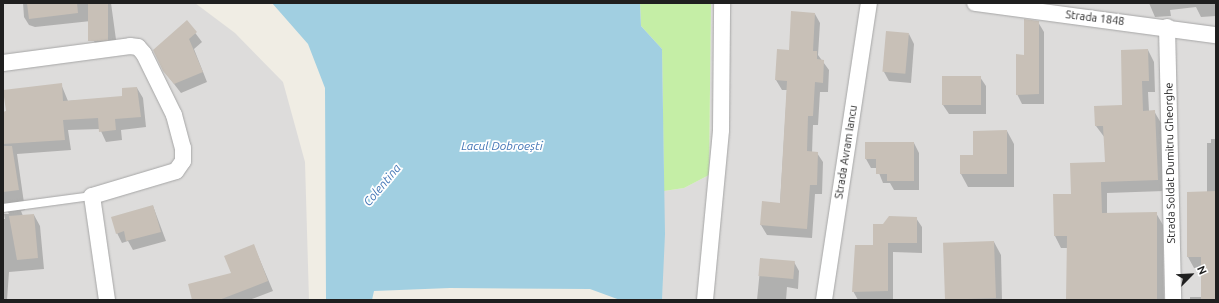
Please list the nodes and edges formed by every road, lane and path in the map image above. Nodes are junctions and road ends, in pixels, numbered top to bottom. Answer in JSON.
{"nodes":[{"id":1,"x":722,"y":3,"type":"edge"},
{"id":2,"x":869,"y":3,"type":"edge"},
{"id":3,"x":975,"y":3,"type":"edge"},
{"id":4,"x":1166,"y":27,"type":"junction"},
{"id":5,"x":1216,"y":34,"type":"edge"},
{"id":6,"x":3,"y":63,"type":"edge"},
{"id":7,"x":92,"y":196,"type":"junction"},
{"id":8,"x":3,"y":208,"type":"edge"},
{"id":9,"x":107,"y":300,"type":"edge"},
{"id":10,"x":705,"y":300,"type":"edge"},
{"id":11,"x":824,"y":300,"type":"edge"},
{"id":12,"x":1173,"y":300,"type":"edge"}],
"edges":[{"from":1,"to":10,"type":"street"},
{"from":2,"to":11,"type":"street","name":"Strada Avram Iancu"},
{"from":3,"to":4,"type":"street","name":"Strada 1848"},
{"from":4,"to":5,"type":"street","name":"Strada 1848"},
{"from":4,"to":12,"type":"street","name":"Strada Soldat Dumitru Gheorghe"},
{"from":6,"to":7,"type":"street"},
{"from":7,"to":8,"type":"lane"},
{"from":7,"to":9,"type":"street"}]}
